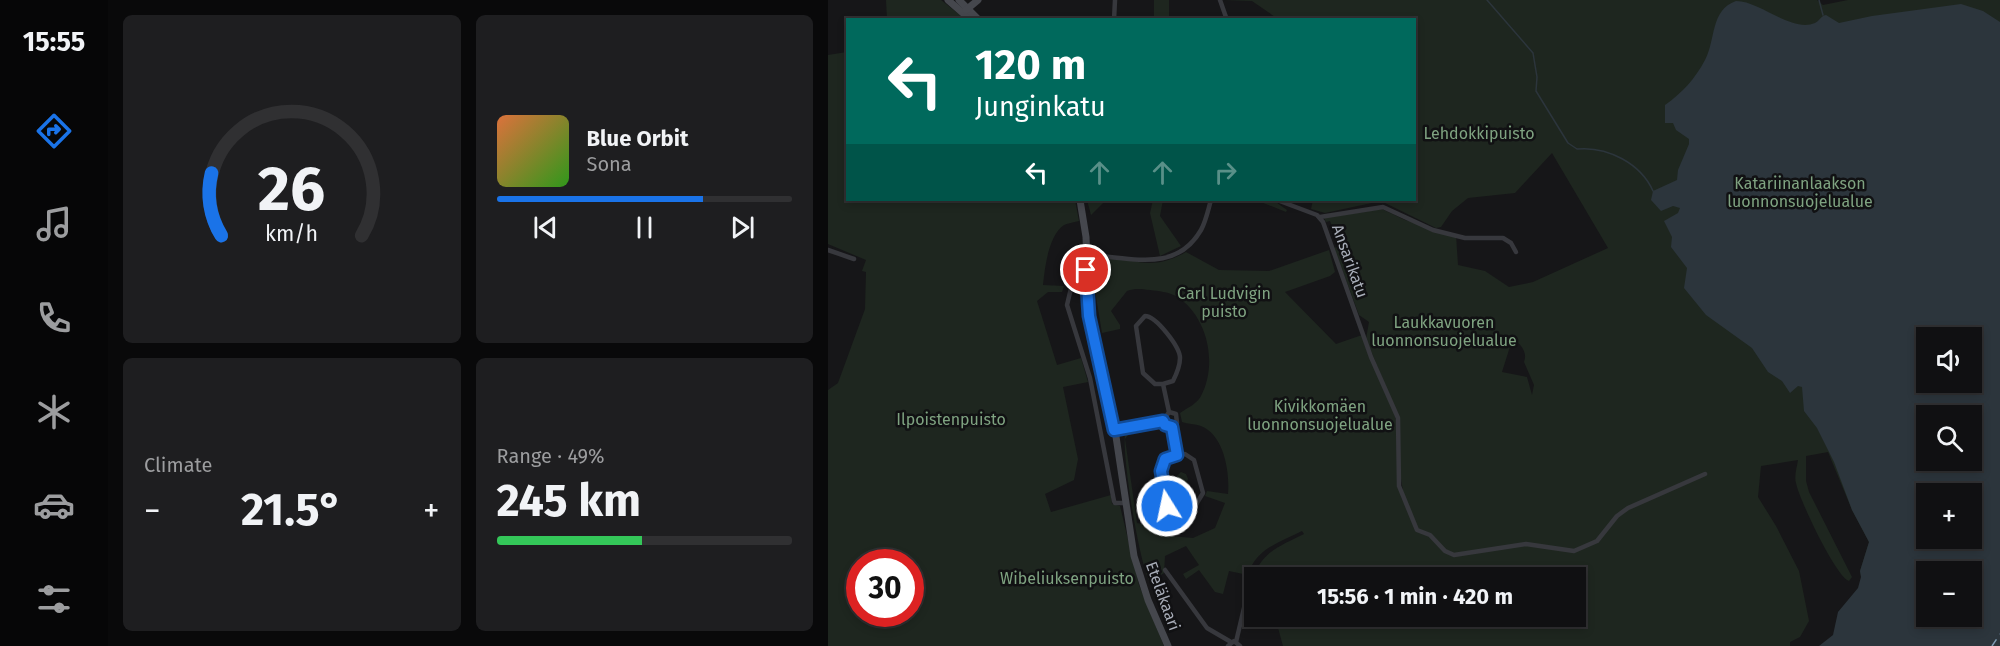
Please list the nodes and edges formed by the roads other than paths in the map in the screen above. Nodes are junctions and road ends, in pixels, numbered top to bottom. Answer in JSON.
{"nodes":[{"id":1,"x":948,"y":0,"type":"edge"},
{"id":2,"x":959,"y":0,"type":"edge"},
{"id":3,"x":978,"y":0,"type":"edge"},
{"id":4,"x":1114,"y":0,"type":"edge"},
{"id":5,"x":1220,"y":0,"type":"edge"},
{"id":6,"x":966,"y":10,"type":"junction"},
{"id":7,"x":970,"y":18,"type":"edge"},
{"id":8,"x":976,"y":18,"type":"edge"},
{"id":9,"x":1114,"y":18,"type":"edge"},
{"id":10,"x":1226,"y":18,"type":"edge"},
{"id":11,"x":1080,"y":201,"type":"edge"},
{"id":12,"x":1211,"y":201,"type":"edge"},
{"id":13,"x":1280,"y":201,"type":"edge"},
{"id":14,"x":1320,"y":217,"type":"junction"},
{"id":15,"x":828,"y":250,"type":"edge"},
{"id":16,"x":1516,"y":252,"type":"dead end"},
{"id":17,"x":1086,"y":255,"type":"junction"},
{"id":18,"x":854,"y":259,"type":"dead end"},
{"id":19,"x":1086,"y":282,"type":"junction"},
{"id":20,"x":1163,"y":384,"type":"junction"},
{"id":21,"x":1169,"y":412,"type":"junction"},
{"id":22,"x":1163,"y":421,"type":"junction"},
{"id":23,"x":1172,"y":427,"type":"junction"},
{"id":24,"x":1114,"y":430,"type":"junction"},
{"id":25,"x":1177,"y":455,"type":"junction"},
{"id":26,"x":1705,"y":474,"type":"dead end"},
{"id":27,"x":1125,"y":503,"type":"junction"},
{"id":28,"x":1165,"y":570,"type":"dead end"},
{"id":29,"x":1244,"y":605,"type":"edge"},
{"id":30,"x":1234,"y":644,"type":"edge"},
{"id":31,"x":1168,"y":646,"type":"edge"}],
"edges":[{"from":1,"to":6,"type":"main road"},
{"from":2,"to":6,"type":"main road"},
{"from":3,"to":6,"type":"main road"},
{"from":4,"to":9,"type":"street"},
{"from":5,"to":10,"type":"street"},
{"from":6,"to":7,"type":"main road"},
{"from":6,"to":8,"type":"main road"},
{"from":11,"to":17,"type":"main road","name":"Eteläkaari"},
{"from":12,"to":17,"type":"street"},
{"from":13,"to":14,"type":"street","name":"Ansarikatu"},
{"from":14,"to":16,"type":"street"},
{"from":14,"to":26,"type":"street","name":"Ansarikatu"},
{"from":15,"to":18,"type":"street"},
{"from":17,"to":19,"type":"main road","name":"Eteläkaari"},
{"from":19,"to":24,"type":"main road","name":"Eteläkaari"},
{"from":19,"to":27,"type":"street"},
{"from":20,"to":20,"type":"street"},
{"from":20,"to":21,"type":"street"},
{"from":21,"to":22,"type":"street"},
{"from":21,"to":23,"type":"street"},
{"from":22,"to":23,"type":"street"},
{"from":22,"to":24,"type":"street"},
{"from":23,"to":25,"type":"street"},
{"from":24,"to":27,"type":"main road","name":"Eteläkaari"},
{"from":25,"to":25,"type":"street"},
{"from":27,"to":31,"type":"main road","name":"Eteläkaari"},
{"from":28,"to":30,"type":"street"},
{"from":29,"to":30,"type":"street"}]}
